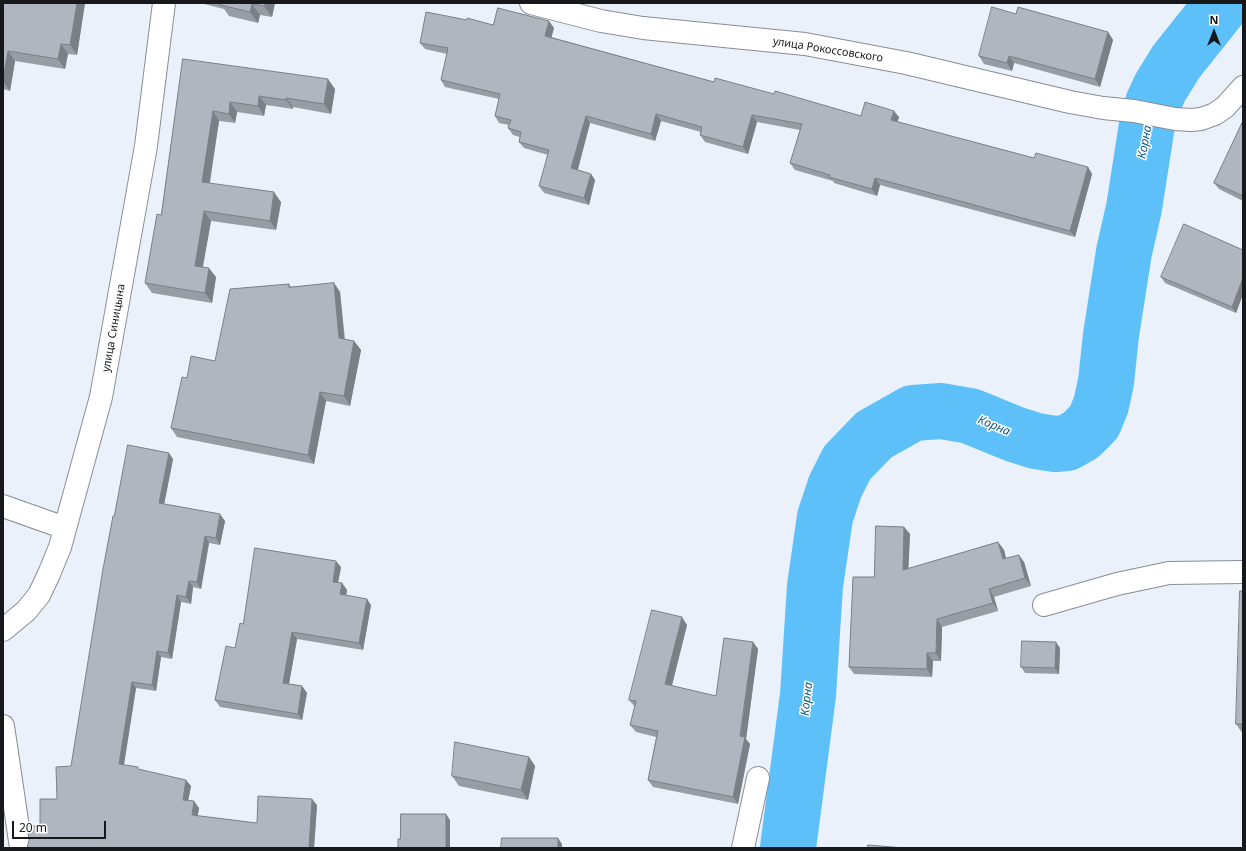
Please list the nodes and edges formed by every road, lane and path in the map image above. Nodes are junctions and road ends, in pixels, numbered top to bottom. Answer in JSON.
{"nodes":[{"id":1,"x":164,"y":3,"type":"edge"},
{"id":2,"x":531,"y":3,"type":"edge"},
{"id":3,"x":1243,"y":87,"type":"edge"},
{"id":4,"x":3,"y":506,"type":"edge"},
{"id":5,"x":65,"y":528,"type":"junction"},
{"id":6,"x":1243,"y":572,"type":"edge"},
{"id":7,"x":1044,"y":605,"type":"dead end"},
{"id":8,"x":3,"y":630,"type":"edge"},
{"id":9,"x":3,"y":726,"type":"edge"},
{"id":10,"x":758,"y":778,"type":"dead end"},
{"id":11,"x":21,"y":848,"type":"edge"},
{"id":12,"x":744,"y":848,"type":"edge"}],
"edges":[{"from":1,"to":5,"type":"street","name":"улица Синицына"},
{"from":2,"to":3,"type":"street","name":"улица Рокоссовского"},
{"from":4,"to":5,"type":"street"},
{"from":5,"to":8,"type":"street","name":"улица Синицына"},
{"from":6,"to":7,"type":"street"},
{"from":9,"to":11,"type":"street"},
{"from":10,"to":12,"type":"street"}]}
